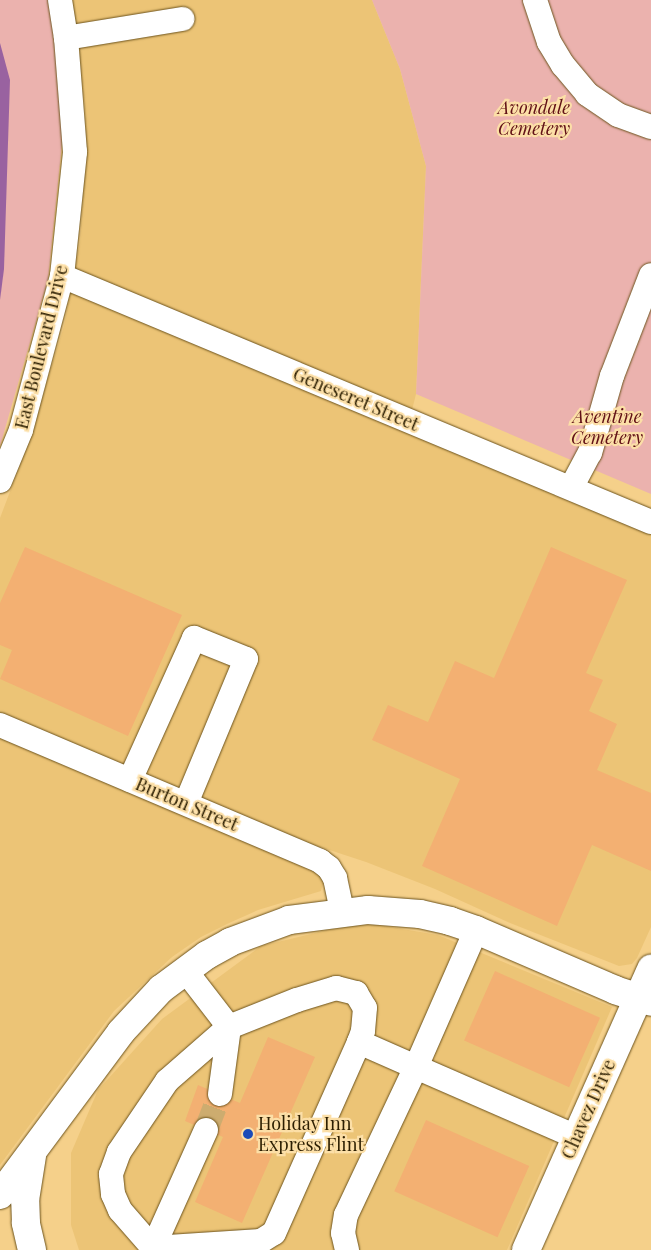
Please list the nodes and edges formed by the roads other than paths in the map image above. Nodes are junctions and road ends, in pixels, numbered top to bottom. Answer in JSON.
{"nodes":[{"id":1,"x":60,"y":0,"type":"edge"},
{"id":2,"x":535,"y":0,"type":"edge"},
{"id":3,"x":182,"y":19,"type":"dead end"},
{"id":4,"x":66,"y":38,"type":"junction"},
{"id":5,"x":651,"y":127,"type":"edge"},
{"id":6,"x":651,"y":275,"type":"edge"},
{"id":7,"x":62,"y":276,"type":"junction"},
{"id":8,"x":0,"y":481,"type":"edge"},
{"id":9,"x":571,"y":488,"type":"junction"},
{"id":10,"x":651,"y":522,"type":"edge"},
{"id":11,"x":0,"y":725,"type":"edge"},
{"id":12,"x":130,"y":780,"type":"junction"},
{"id":13,"x":186,"y":803,"type":"junction"},
{"id":14,"x":342,"y":912,"type":"junction"},
{"id":15,"x":476,"y":930,"type":"junction"},
{"id":16,"x":651,"y":969,"type":"edge"},
{"id":17,"x":185,"y":970,"type":"junction"},
{"id":18,"x":645,"y":999,"type":"edge"},
{"id":19,"x":229,"y":1027,"type":"junction"},
{"id":20,"x":360,"y":1042,"type":"junction"},
{"id":21,"x":416,"y":1067,"type":"junction"},
{"id":22,"x":220,"y":1094,"type":"tunnel mouth"},
{"id":23,"x":206,"y":1130,"type":"tunnel mouth"},
{"id":24,"x":576,"y":1137,"type":"junction"},
{"id":25,"x":32,"y":1152,"type":"junction"},
{"id":26,"x":0,"y":1195,"type":"edge"},
{"id":27,"x":152,"y":1249,"type":"edge"},
{"id":28,"x":32,"y":1250,"type":"edge"},
{"id":29,"x":347,"y":1250,"type":"edge"},
{"id":30,"x":526,"y":1250,"type":"edge"}],
"edges":[{"from":1,"to":4,"type":"street","name":"East Boulevard Drive"},
{"from":2,"to":5,"type":"street"},
{"from":3,"to":4,"type":"street"},
{"from":4,"to":7,"type":"street","name":"East Boulevard Drive"},
{"from":6,"to":9,"type":"street"},
{"from":7,"to":8,"type":"street","name":"East Boulevard Drive"},
{"from":7,"to":9,"type":"street","name":"Geneseret Street"},
{"from":9,"to":10,"type":"street","name":"Geneseret Street"},
{"from":11,"to":12,"type":"street","name":"Burton Street"},
{"from":12,"to":13,"type":"street","name":"Burton Street"},
{"from":12,"to":13,"type":"street"},
{"from":13,"to":14,"type":"street","name":"Burton Street"},
{"from":14,"to":15,"type":"main road"},
{"from":14,"to":17,"type":"main road"},
{"from":15,"to":18,"type":"main road"},
{"from":15,"to":21,"type":"street"},
{"from":16,"to":18,"type":"main road","name":"Chavez Drive"},
{"from":17,"to":19,"type":"street"},
{"from":17,"to":25,"type":"main road"},
{"from":18,"to":24,"type":"main road","name":"Chavez Drive"},
{"from":19,"to":20,"type":"street"},
{"from":19,"to":22,"type":"street"},
{"from":19,"to":27,"type":"street"},
{"from":20,"to":21,"type":"street"},
{"from":20,"to":27,"type":"street"},
{"from":21,"to":24,"type":"street"},
{"from":21,"to":29,"type":"street"},
{"from":23,"to":27,"type":"street"},
{"from":24,"to":30,"type":"main road","name":"Chavez Drive"},
{"from":25,"to":26,"type":"main road"},
{"from":25,"to":28,"type":"main road"}]}
